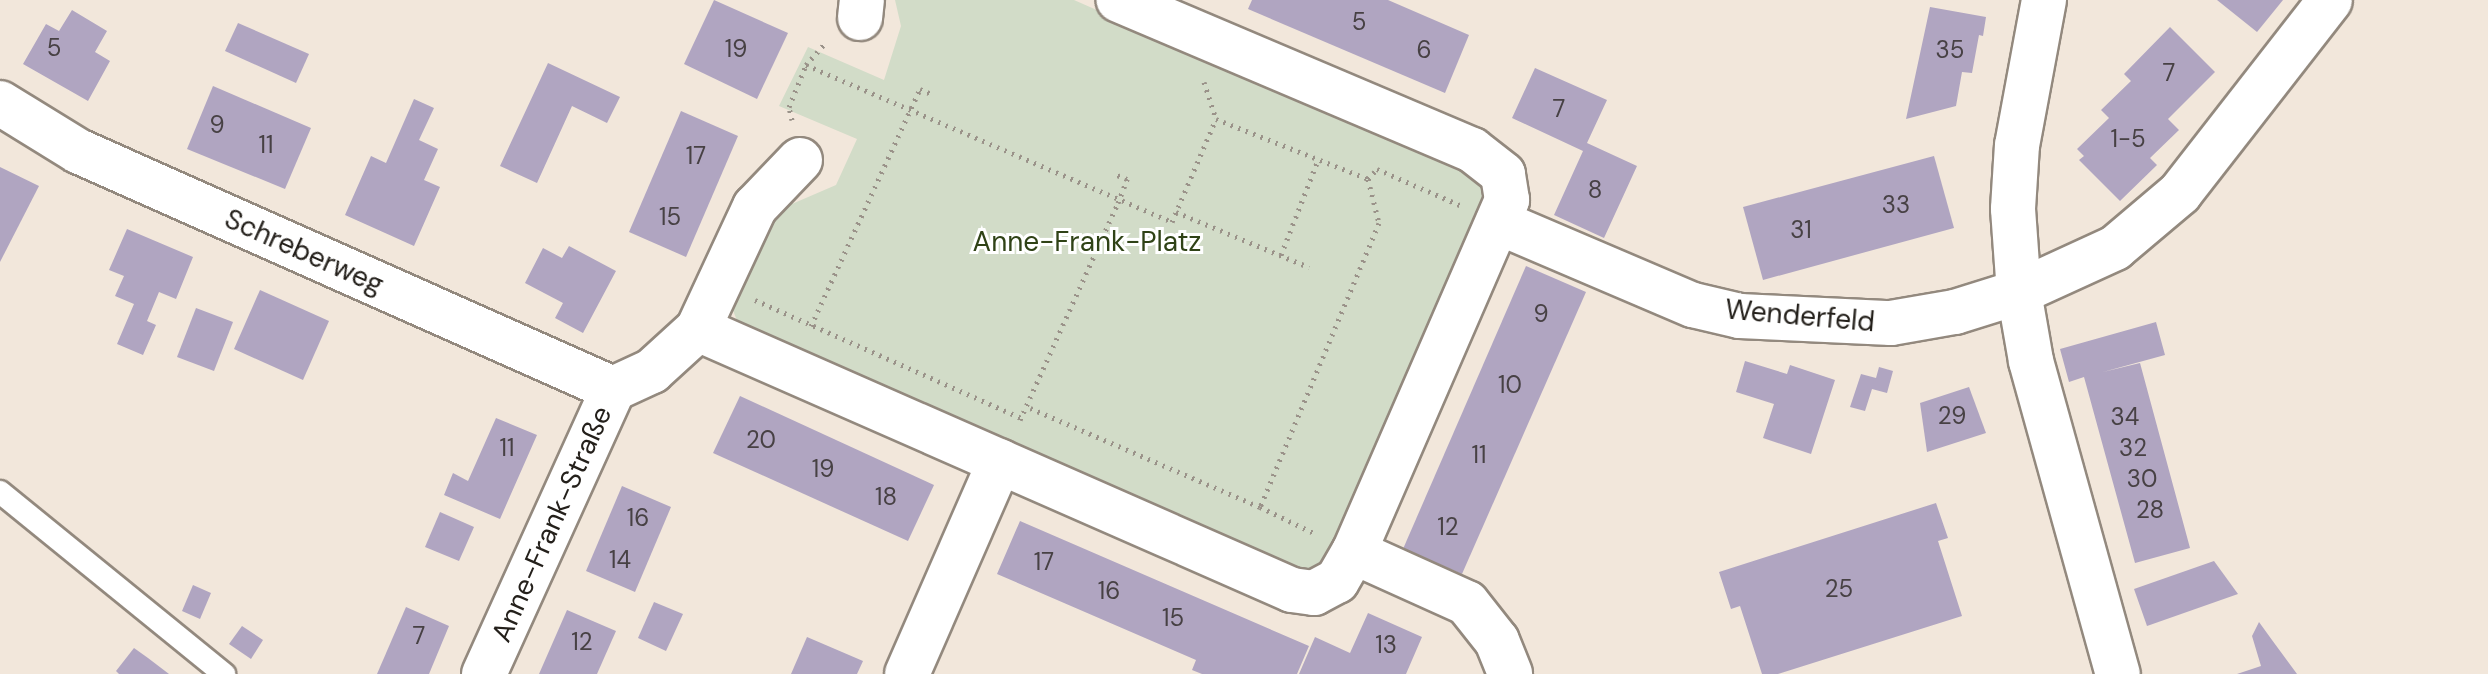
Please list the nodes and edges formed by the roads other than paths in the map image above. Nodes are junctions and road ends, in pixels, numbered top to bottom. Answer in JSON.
{"nodes":[{"id":1,"x":1119,"y":0,"type":"edge"},
{"id":2,"x":2044,"y":0,"type":"edge"},
{"id":3,"x":2330,"y":0,"type":"edge"},
{"id":4,"x":1193,"y":14,"type":"edge"},
{"id":5,"x":0,"y":103,"type":"edge"},
{"id":6,"x":800,"y":160,"type":"road end"},
{"id":7,"x":1498,"y":222,"type":"junction"},
{"id":8,"x":2019,"y":292,"type":"junction"},
{"id":9,"x":698,"y":329,"type":"junction"},
{"id":10,"x":613,"y":389,"type":"junction"},
{"id":11,"x":1000,"y":461,"type":"junction"},
{"id":12,"x":0,"y":492,"type":"edge"},
{"id":13,"x":1354,"y":552,"type":"junction"},
{"id":14,"x":224,"y":674,"type":"edge"},
{"id":15,"x":484,"y":674,"type":"edge"},
{"id":16,"x":907,"y":674,"type":"edge"},
{"id":17,"x":1510,"y":674,"type":"edge"},
{"id":18,"x":2118,"y":674,"type":"edge"}],
"edges":[{"from":1,"to":4,"type":"street"},
{"from":2,"to":8,"type":"street"},
{"from":3,"to":8,"type":"street","name":"Wenderfeld"},
{"from":4,"to":7,"type":"street"},
{"from":5,"to":10,"type":"street","name":"Schreberweg"},
{"from":6,"to":9,"type":"street","name":"Anne-Frank-Straße"},
{"from":7,"to":8,"type":"street","name":"Wenderfeld"},
{"from":7,"to":13,"type":"street"},
{"from":8,"to":18,"type":"street"},
{"from":9,"to":10,"type":"street","name":"Anne-Frank-Straße"},
{"from":9,"to":11,"type":"street"},
{"from":10,"to":15,"type":"street","name":"Anne-Frank-Straße"},
{"from":11,"to":13,"type":"street"},
{"from":11,"to":16,"type":"street"},
{"from":12,"to":14,"type":"lane"},
{"from":13,"to":17,"type":"street"}]}
